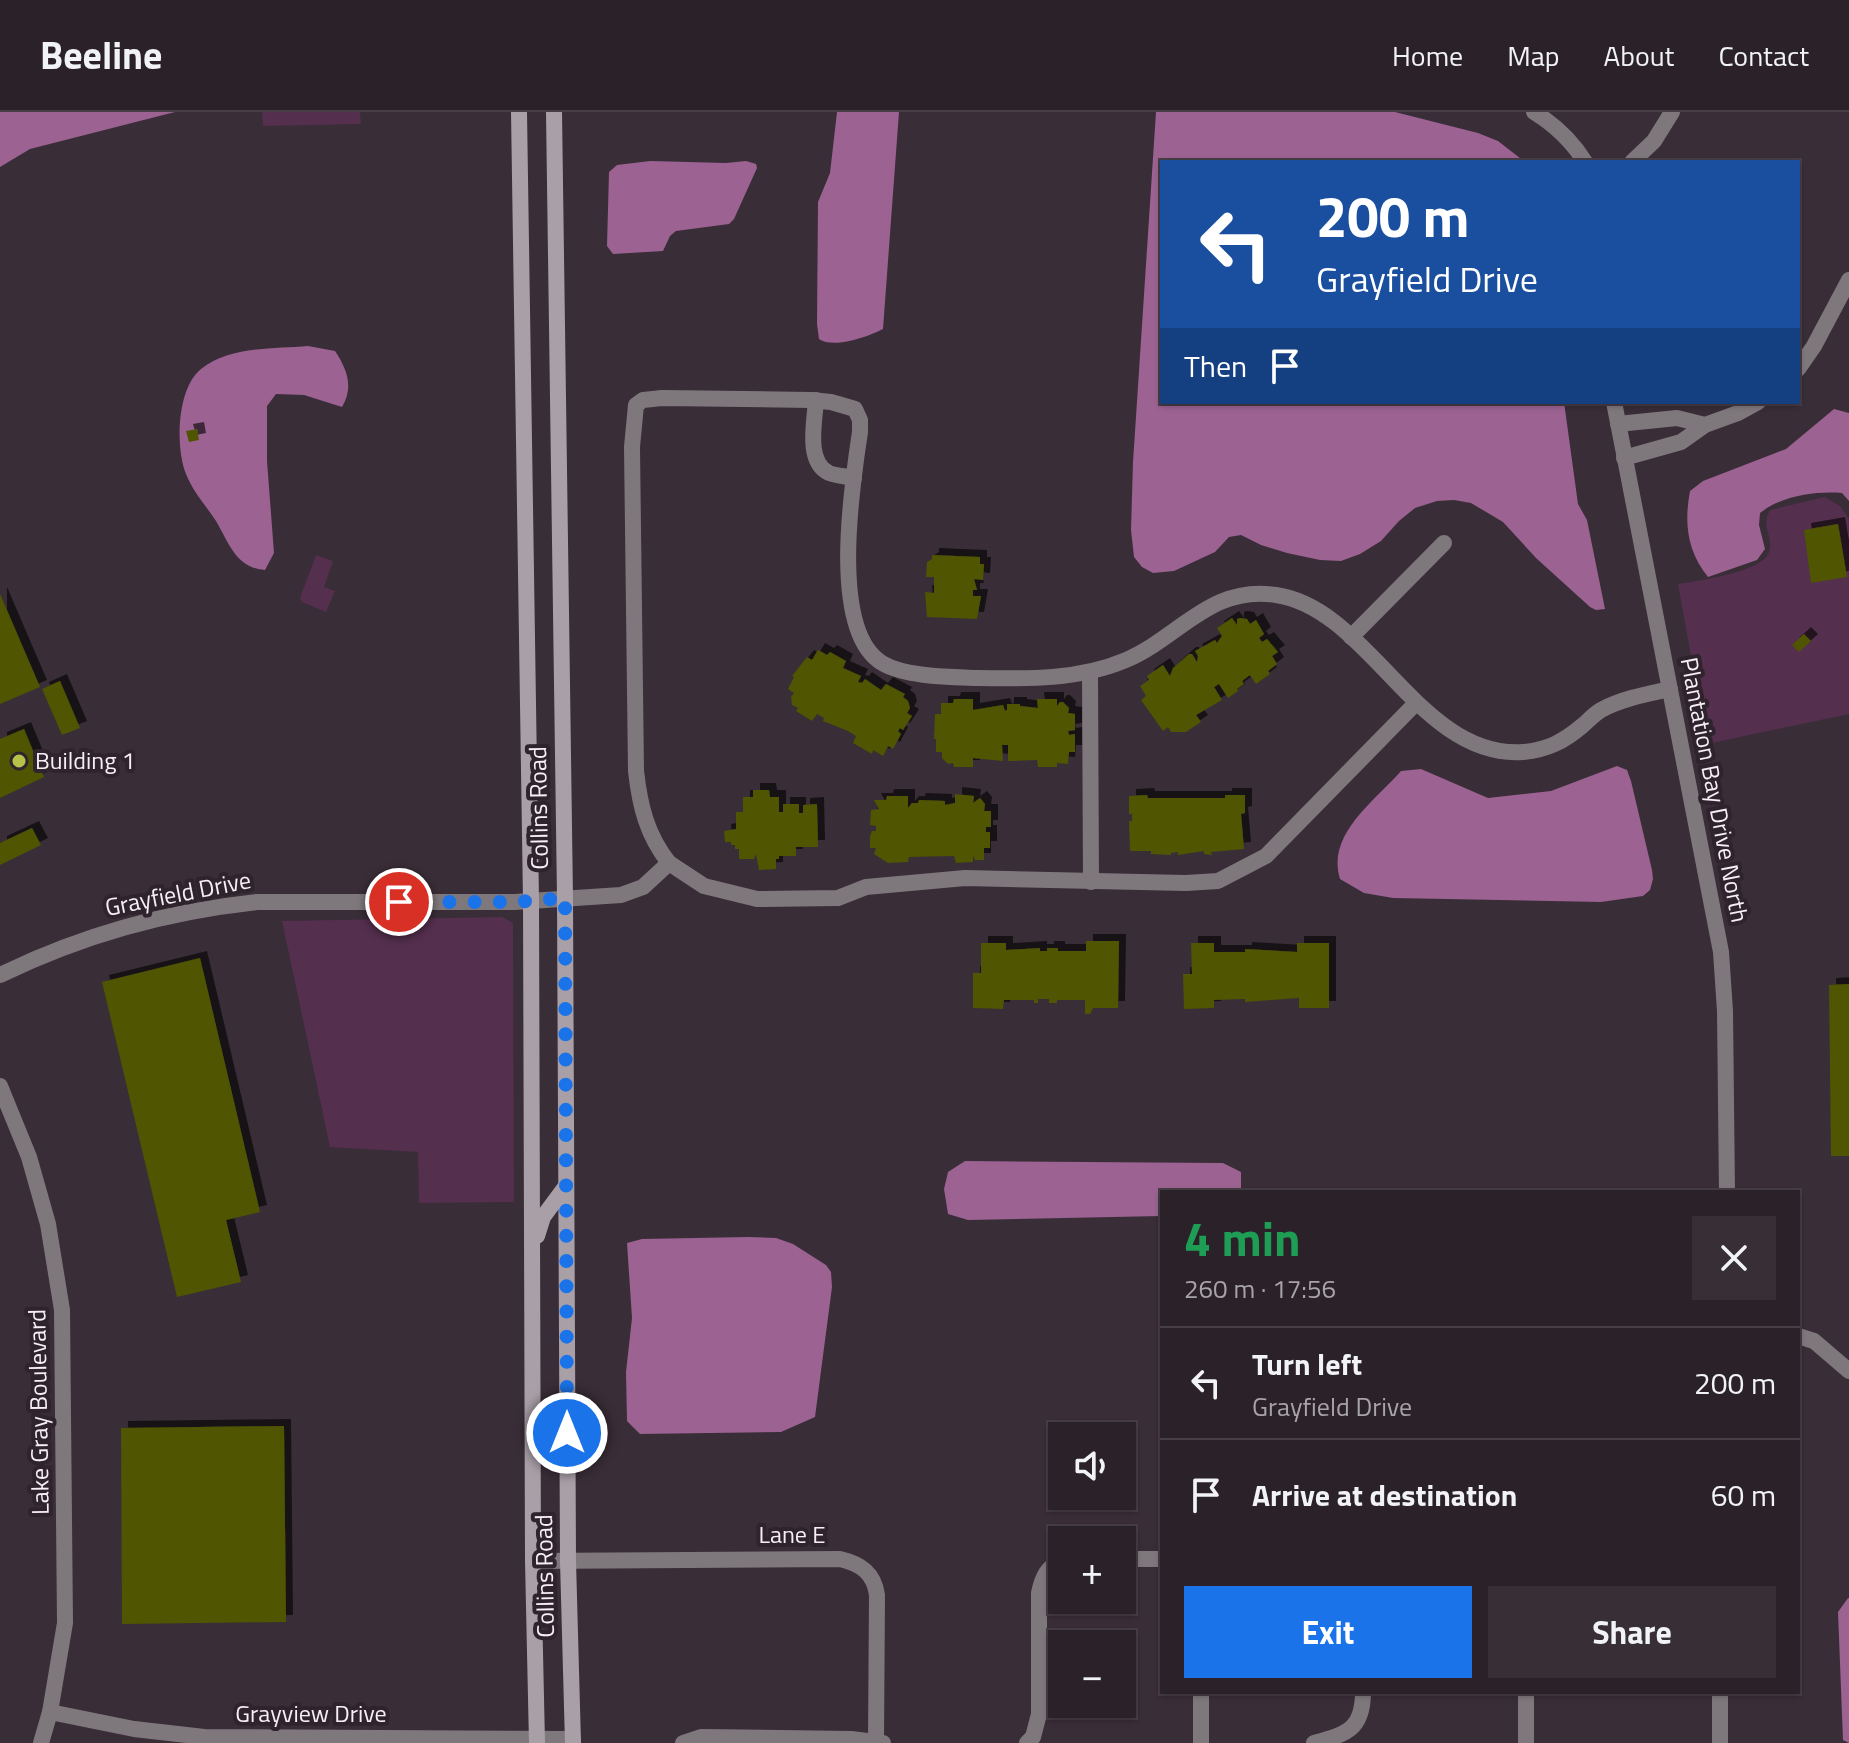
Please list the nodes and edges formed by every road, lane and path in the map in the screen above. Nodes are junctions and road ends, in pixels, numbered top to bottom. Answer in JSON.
{"nodes":[{"id":1,"x":519,"y":112,"type":"edge"},
{"id":2,"x":554,"y":112,"type":"edge"},
{"id":3,"x":1534,"y":112,"type":"edge"},
{"id":4,"x":1672,"y":112,"type":"edge"},
{"id":5,"x":1584,"y":160,"type":"edge"},
{"id":6,"x":1634,"y":160,"type":"edge"},
{"id":7,"x":1849,"y":280,"type":"edge"},
{"id":8,"x":1800,"y":366,"type":"edge"},
{"id":9,"x":816,"y":400,"type":"junction"},
{"id":10,"x":1614,"y":404,"type":"edge"},
{"id":11,"x":1754,"y":404,"type":"edge"},
{"id":12,"x":1618,"y":424,"type":"junction"},
{"id":13,"x":1705,"y":425,"type":"junction"},
{"id":14,"x":1624,"y":458,"type":"junction"},
{"id":15,"x":854,"y":478,"type":"junction"},
{"id":16,"x":1444,"y":543,"type":"dead end"},
{"id":17,"x":1351,"y":637,"type":"junction"},
{"id":18,"x":1090,"y":672,"type":"junction"},
{"id":19,"x":1670,"y":689,"type":"junction"},
{"id":20,"x":1416,"y":703,"type":"junction"},
{"id":21,"x":669,"y":863,"type":"junction"},
{"id":22,"x":1091,"y":882,"type":"junction"},
{"id":23,"x":565,"y":898,"type":"junction"},
{"id":24,"x":531,"y":901,"type":"junction"},
{"id":25,"x":0,"y":975,"type":"edge"},
{"id":26,"x":0,"y":1086,"type":"edge"},
{"id":27,"x":566,"y":1186,"type":"junction"},
{"id":28,"x":1727,"y":1190,"type":"edge"},
{"id":29,"x":532,"y":1253,"type":"junction"},
{"id":30,"x":1800,"y":1337,"type":"edge"},
{"id":31,"x":1849,"y":1371,"type":"edge"},
{"id":32,"x":1136,"y":1559,"type":"edge"},
{"id":33,"x":1160,"y":1559,"type":"edge"},
{"id":34,"x":533,"y":1561,"type":"junction"},
{"id":35,"x":568,"y":1561,"type":"junction"},
{"id":36,"x":1048,"y":1571,"type":"edge"},
{"id":37,"x":1201,"y":1694,"type":"edge"},
{"id":38,"x":1363,"y":1694,"type":"edge"},
{"id":39,"x":1526,"y":1694,"type":"edge"},
{"id":40,"x":1720,"y":1694,"type":"edge"},
{"id":41,"x":50,"y":1712,"type":"junction"},
{"id":42,"x":282,"y":1741,"type":"edge"},
{"id":43,"x":537,"y":1741,"type":"edge"},
{"id":44,"x":573,"y":1741,"type":"edge"},
{"id":45,"x":880,"y":1742,"type":"edge"},
{"id":46,"x":41,"y":1743,"type":"edge"},
{"id":47,"x":683,"y":1743,"type":"edge"},
{"id":48,"x":1027,"y":1743,"type":"edge"},
{"id":49,"x":1201,"y":1743,"type":"edge"},
{"id":50,"x":1314,"y":1743,"type":"edge"},
{"id":51,"x":1526,"y":1743,"type":"edge"},
{"id":52,"x":1720,"y":1743,"type":"edge"}],
"edges":[{"from":1,"to":24,"type":"main road","name":"Collins Road"},
{"from":2,"to":23,"type":"main road","name":"Collins Road"},
{"from":3,"to":5,"type":"street"},
{"from":4,"to":6,"type":"street"},
{"from":7,"to":8,"type":"street"},
{"from":9,"to":15,"type":"street"},
{"from":9,"to":15,"type":"street"},
{"from":9,"to":21,"type":"street"},
{"from":10,"to":12,"type":"street","name":"Plantation Bay Drive North"},
{"from":11,"to":13,"type":"street"},
{"from":12,"to":13,"type":"street"},
{"from":12,"to":14,"type":"street","name":"Plantation Bay Drive North"},
{"from":13,"to":14,"type":"street"},
{"from":14,"to":19,"type":"street","name":"Plantation Bay Drive North"},
{"from":15,"to":18,"type":"street"},
{"from":16,"to":17,"type":"street"},
{"from":17,"to":18,"type":"street"},
{"from":17,"to":20,"type":"street"},
{"from":18,"to":22,"type":"street"},
{"from":19,"to":20,"type":"street"},
{"from":19,"to":28,"type":"street","name":"Plantation Bay Drive North"},
{"from":20,"to":22,"type":"street"},
{"from":21,"to":22,"type":"street"},
{"from":21,"to":23,"type":"street","name":"Grayfield Drive"},
{"from":23,"to":24,"type":"street","name":"Grayfield Drive"},
{"from":23,"to":27,"type":"main road","name":"Collins Road"},
{"from":24,"to":25,"type":"street","name":"Grayfield Drive"},
{"from":24,"to":29,"type":"main road","name":"Collins Road"},
{"from":26,"to":41,"type":"street","name":"Lake Gray Boulevard"},
{"from":27,"to":29,"type":"main road"},
{"from":27,"to":35,"type":"main road","name":"Collins Road"},
{"from":29,"to":34,"type":"main road","name":"Collins Road"},
{"from":30,"to":31,"type":"street"},
{"from":32,"to":33,"type":"street"},
{"from":34,"to":35,"type":"street","name":"Lane E"},
{"from":34,"to":43,"type":"main road","name":"Collins Road"},
{"from":35,"to":44,"type":"main road","name":"Collins Road"},
{"from":35,"to":45,"type":"street","name":"Lane E"},
{"from":36,"to":48,"type":"street"},
{"from":37,"to":49,"type":"street"},
{"from":38,"to":50,"type":"street"},
{"from":39,"to":51,"type":"street"},
{"from":40,"to":52,"type":"street"},
{"from":41,"to":42,"type":"street","name":"Grayview Drive"},
{"from":41,"to":46,"type":"street","name":"Lake Gray Boulevard"},
{"from":42,"to":43,"type":"street","name":"Grayview Drive"},
{"from":43,"to":44,"type":"street","name":"Grayview Drive"},
{"from":45,"to":47,"type":"street"}]}
